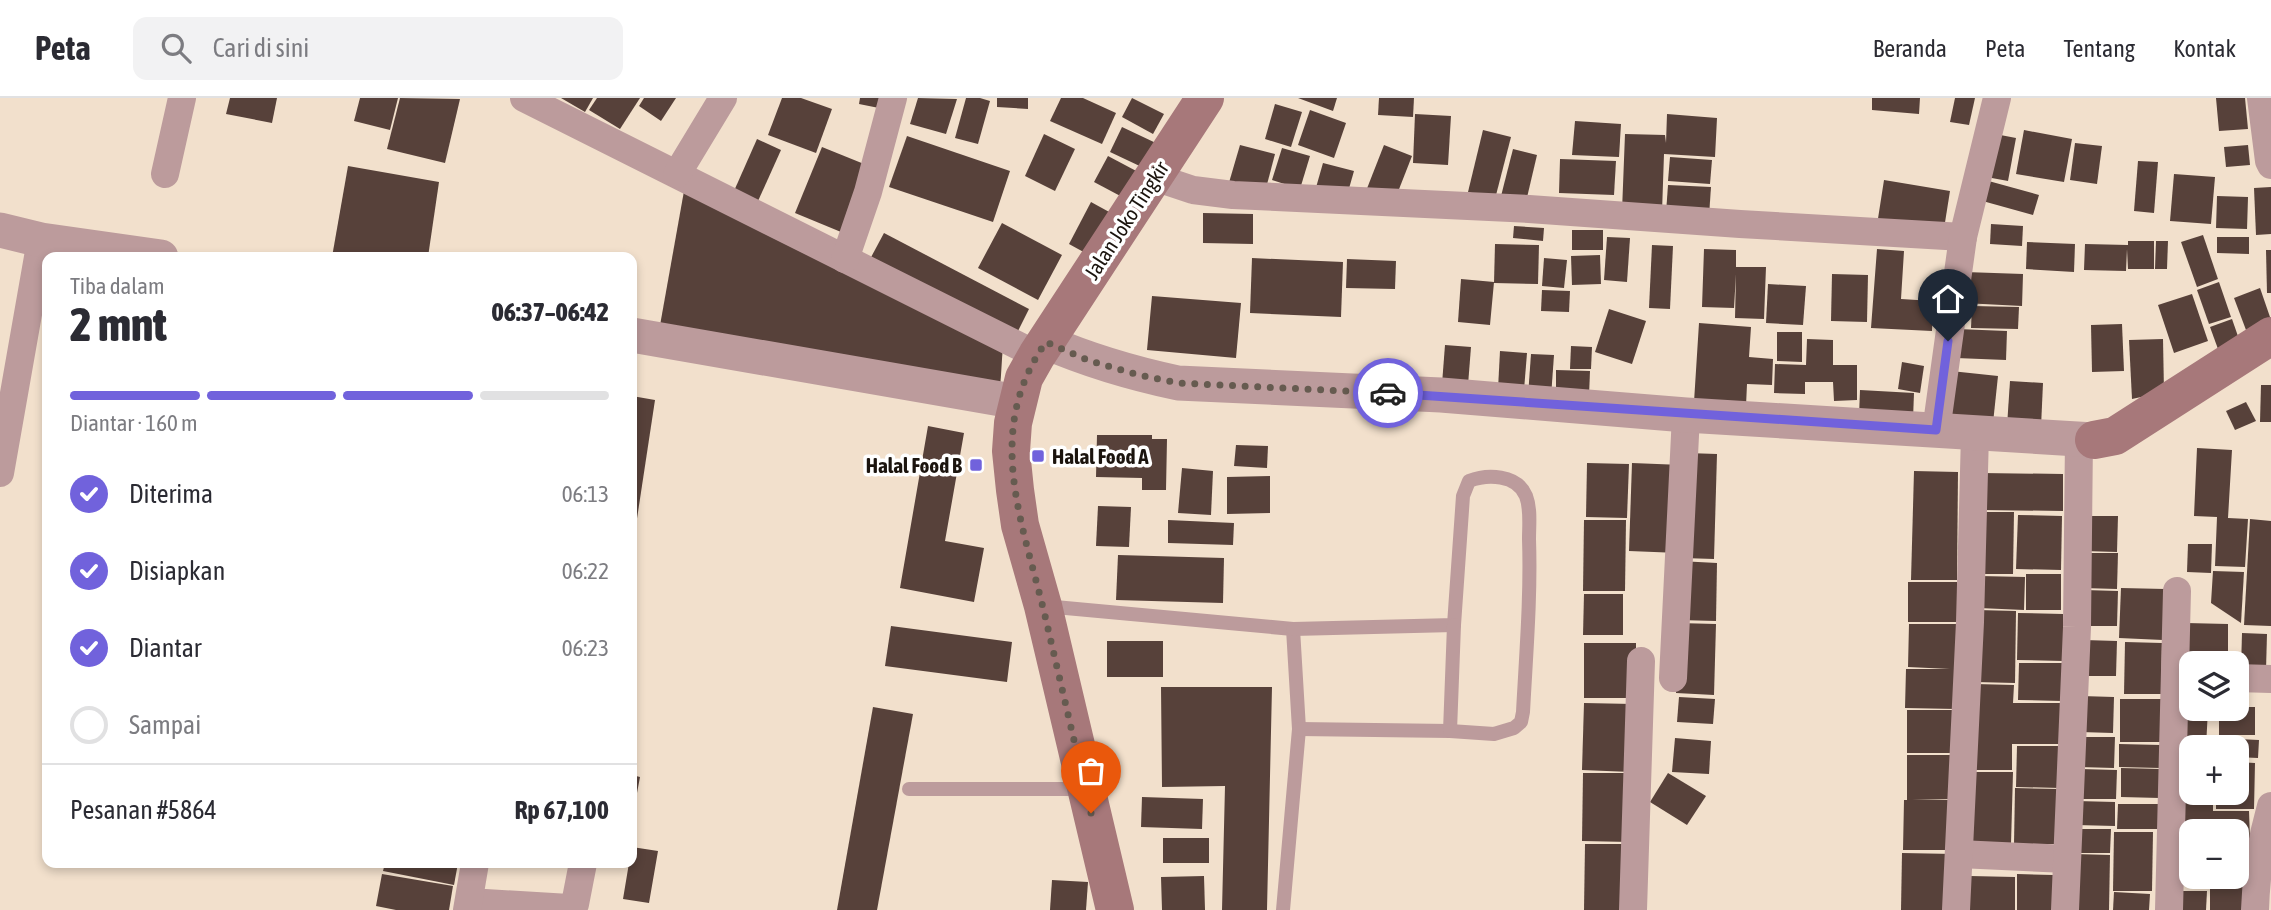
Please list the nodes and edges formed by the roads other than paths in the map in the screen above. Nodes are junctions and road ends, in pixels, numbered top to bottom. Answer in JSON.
{"nodes":[{"id":1,"x":182,"y":98,"type":"edge"},
{"id":2,"x":524,"y":98,"type":"edge"},
{"id":3,"x":723,"y":98,"type":"edge"},
{"id":4,"x":892,"y":98,"type":"edge"},
{"id":5,"x":1206,"y":98,"type":"edge"},
{"id":6,"x":1997,"y":98,"type":"edge"},
{"id":7,"x":2261,"y":98,"type":"edge"},
{"id":8,"x":2271,"y":165,"type":"edge"},
{"id":9,"x":165,"y":174,"type":"dead end"},
{"id":10,"x":677,"y":174,"type":"junction"},
{"id":11,"x":1154,"y":177,"type":"junction"},
{"id":12,"x":0,"y":230,"type":"edge"},
{"id":13,"x":1963,"y":236,"type":"junction"},
{"id":14,"x":41,"y":240,"type":"junction"},
{"id":15,"x":126,"y":252,"type":"edge"},
{"id":16,"x":845,"y":259,"type":"junction"},
{"id":17,"x":637,"y":336,"type":"edge"},
{"id":18,"x":2271,"y":336,"type":"edge"},
{"id":19,"x":1041,"y":349,"type":"junction"},
{"id":20,"x":1018,"y":402,"type":"junction"},
{"id":21,"x":1686,"y":415,"type":"junction"},
{"id":22,"x":1936,"y":430,"type":"junction"},
{"id":23,"x":2086,"y":439,"type":"junction"},
{"id":24,"x":1975,"y":440,"type":"junction"},
{"id":25,"x":0,"y":473,"type":"edge"},
{"id":26,"x":2177,"y":591,"type":"dead end"},
{"id":27,"x":1043,"y":606,"type":"junction"},
{"id":28,"x":1454,"y":625,"type":"junction"},
{"id":29,"x":1293,"y":629,"type":"junction"},
{"id":30,"x":2181,"y":651,"type":"edge"},
{"id":31,"x":1641,"y":662,"type":"dead end"},
{"id":32,"x":1673,"y":678,"type":"dead end"},
{"id":33,"x":2249,"y":678,"type":"edge"},
{"id":34,"x":2271,"y":679,"type":"edge"},
{"id":35,"x":2180,"y":721,"type":"edge"},
{"id":36,"x":1299,"y":729,"type":"junction"},
{"id":37,"x":1450,"y":731,"type":"junction"},
{"id":38,"x":909,"y":789,"type":"dead end"},
{"id":39,"x":1085,"y":789,"type":"junction"},
{"id":40,"x":2271,"y":806,"type":"edge"},
{"id":41,"x":1959,"y":854,"type":"junction"},
{"id":42,"x":2067,"y":859,"type":"junction"},
{"id":43,"x":474,"y":868,"type":"edge"},
{"id":44,"x":582,"y":868,"type":"edge"},
{"id":45,"x":468,"y":906,"type":"edge"},
{"id":46,"x":1115,"y":910,"type":"edge"},
{"id":47,"x":1283,"y":910,"type":"edge"},
{"id":48,"x":1633,"y":910,"type":"edge"},
{"id":49,"x":1956,"y":910,"type":"edge"},
{"id":50,"x":2065,"y":910,"type":"edge"},
{"id":51,"x":2169,"y":910,"type":"edge"},
{"id":52,"x":2255,"y":910,"type":"edge"}],
"edges":[{"from":1,"to":9,"type":"street"},
{"from":2,"to":10,"type":"street"},
{"from":3,"to":10,"type":"street"},
{"from":4,"to":16,"type":"street"},
{"from":5,"to":11,"type":"main road","name":"Jalan Joko Tingkir"},
{"from":6,"to":13,"type":"street"},
{"from":7,"to":8,"type":"street"},
{"from":10,"to":16,"type":"street"},
{"from":11,"to":13,"type":"street"},
{"from":11,"to":19,"type":"main road","name":"Jalan Joko Tingkir"},
{"from":12,"to":14,"type":"street"},
{"from":13,"to":22,"type":"street"},
{"from":14,"to":15,"type":"street"},
{"from":14,"to":25,"type":"street"},
{"from":16,"to":19,"type":"street"},
{"from":17,"to":20,"type":"street"},
{"from":18,"to":23,"type":"main road"},
{"from":19,"to":20,"type":"main road","name":"Jalan Joko Tingkir"},
{"from":19,"to":21,"type":"street"},
{"from":20,"to":27,"type":"main road","name":"Jalan Joko Tingkir"},
{"from":21,"to":22,"type":"street"},
{"from":21,"to":32,"type":"street"},
{"from":22,"to":24,"type":"street"},
{"from":23,"to":24,"type":"street"},
{"from":23,"to":42,"type":"street"},
{"from":24,"to":41,"type":"street"},
{"from":26,"to":30,"type":"street"},
{"from":27,"to":29,"type":"lane"},
{"from":27,"to":39,"type":"main road","name":"Jalan Joko Tingkir"},
{"from":28,"to":29,"type":"lane"},
{"from":28,"to":37,"type":"lane"},
{"from":28,"to":37,"type":"lane"},
{"from":29,"to":36,"type":"lane"},
{"from":31,"to":48,"type":"street"},
{"from":33,"to":34,"type":"street"},
{"from":35,"to":51,"type":"street"},
{"from":36,"to":37,"type":"lane"},
{"from":36,"to":47,"type":"lane"},
{"from":38,"to":39,"type":"lane"},
{"from":39,"to":46,"type":"main road","name":"Jalan Joko Tingkir"},
{"from":40,"to":52,"type":"street"},
{"from":41,"to":42,"type":"street"},
{"from":41,"to":49,"type":"street"},
{"from":42,"to":50,"type":"street"},
{"from":43,"to":45,"type":"street"},
{"from":44,"to":45,"type":"street"}]}
